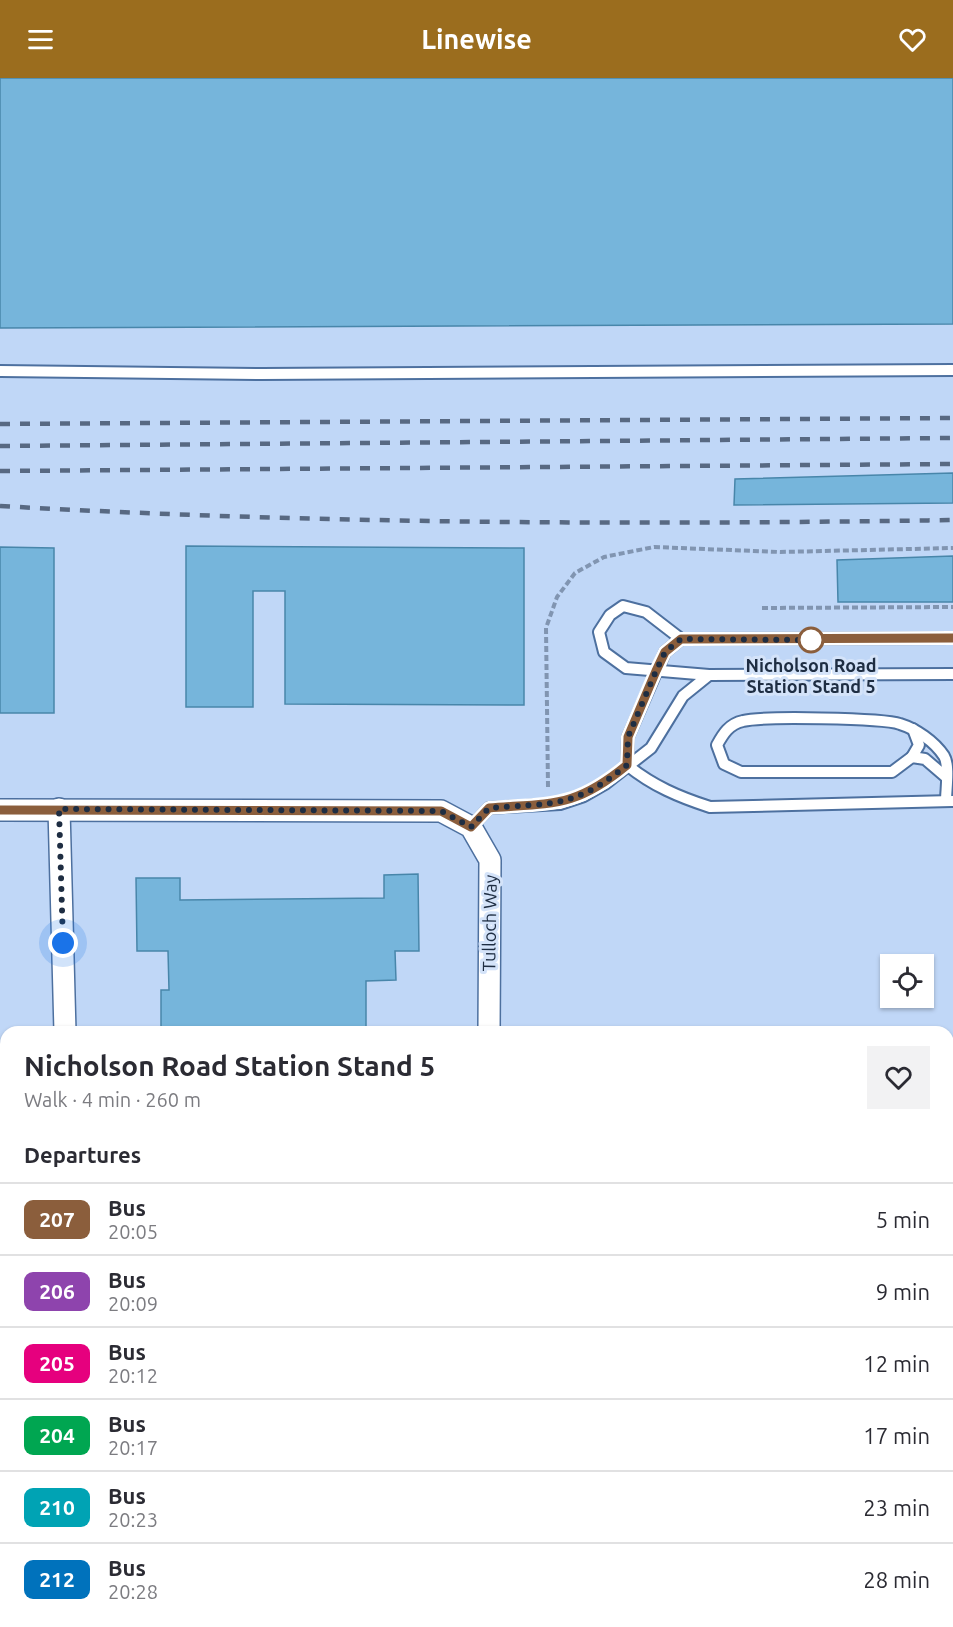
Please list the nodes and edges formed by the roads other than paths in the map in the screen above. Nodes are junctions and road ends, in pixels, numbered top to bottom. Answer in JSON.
{"nodes":[{"id":1,"x":953,"y":370,"type":"edge"},
{"id":2,"x":0,"y":371,"type":"edge"},
{"id":3,"x":953,"y":638,"type":"edge"},
{"id":4,"x":681,"y":639,"type":"junction"},
{"id":5,"x":656,"y":671,"type":"junction"},
{"id":6,"x":953,"y":674,"type":"edge"},
{"id":7,"x":709,"y":675,"type":"junction"},
{"id":8,"x":913,"y":729,"type":"junction"},
{"id":9,"x":912,"y":757,"type":"junction"},
{"id":10,"x":627,"y":765,"type":"junction"},
{"id":11,"x":946,"y":777,"type":"junction"},
{"id":12,"x":950,"y":801,"type":"edge"},
{"id":13,"x":59,"y":809,"type":"junction"},
{"id":14,"x":0,"y":810,"type":"edge"},
{"id":15,"x":471,"y":827,"type":"junction"},
{"id":16,"x":65,"y":1026,"type":"edge"},
{"id":17,"x":489,"y":1026,"type":"edge"}],
"edges":[{"from":1,"to":2,"type":"lane"},
{"from":3,"to":4,"type":"lane"},
{"from":4,"to":5,"type":"lane"},
{"from":4,"to":5,"type":"lane"},
{"from":5,"to":7,"type":"lane"},
{"from":5,"to":10,"type":"lane"},
{"from":6,"to":7,"type":"lane"},
{"from":7,"to":10,"type":"lane"},
{"from":8,"to":9,"type":"lane"},
{"from":8,"to":9,"type":"lane"},
{"from":8,"to":11,"type":"lane"},
{"from":9,"to":11,"type":"lane"},
{"from":10,"to":12,"type":"lane"},
{"from":10,"to":15,"type":"lane"},
{"from":11,"to":12,"type":"lane"},
{"from":13,"to":14,"type":"street"},
{"from":13,"to":15,"type":"street"},
{"from":13,"to":16,"type":"street"},
{"from":15,"to":17,"type":"street","name":"Tulloch Way"}]}
